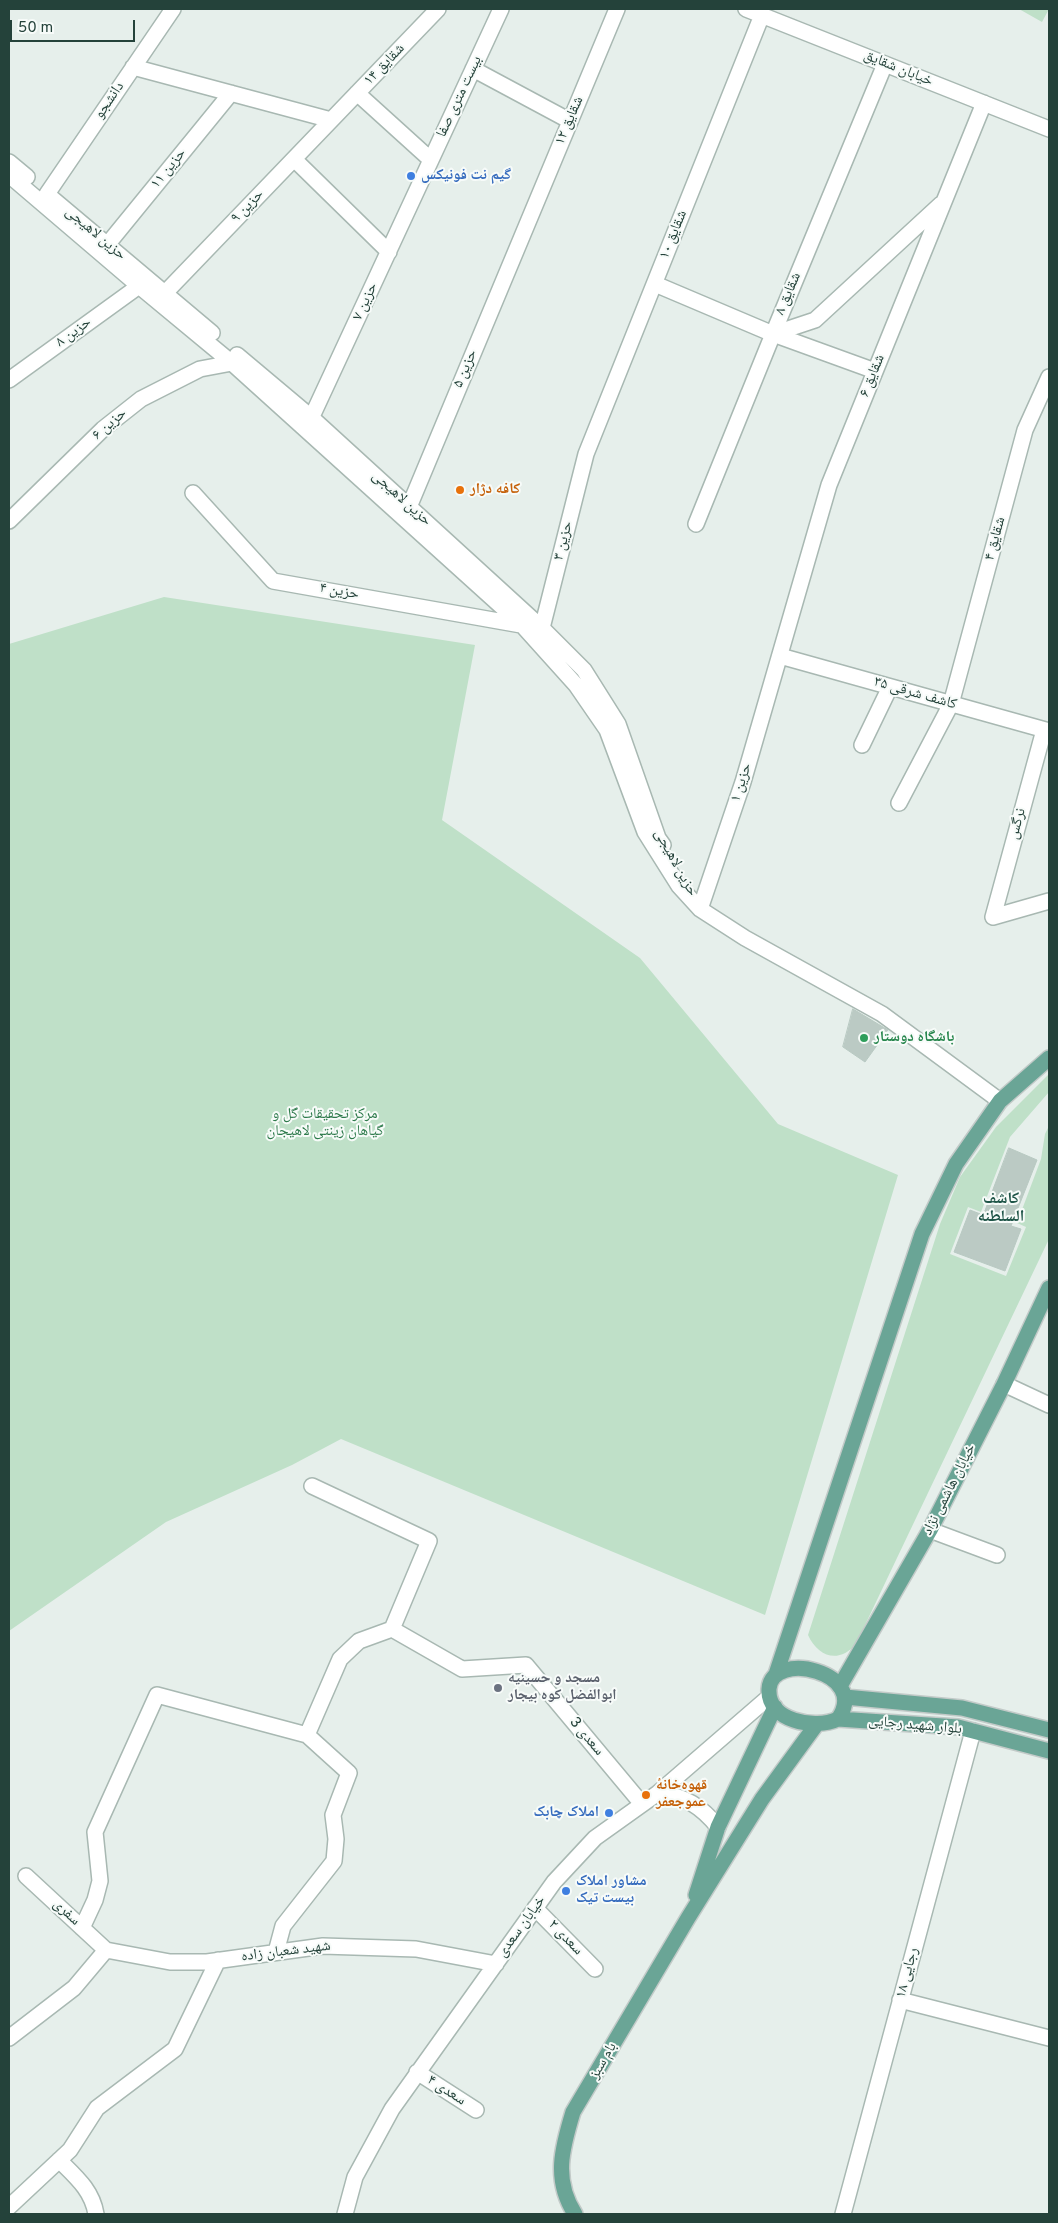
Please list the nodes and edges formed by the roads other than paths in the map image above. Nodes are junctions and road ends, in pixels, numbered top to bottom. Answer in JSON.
{"nodes":[{"id":1,"x":172,"y":9,"type":"edge"},
{"id":2,"x":438,"y":9,"type":"edge"},
{"id":3,"x":501,"y":9,"type":"edge"},
{"id":4,"x":617,"y":9,"type":"edge"},
{"id":5,"x":746,"y":9,"type":"edge"},
{"id":6,"x":762,"y":15,"type":"junction"},
{"id":7,"x":885,"y":64,"type":"junction"},
{"id":8,"x":133,"y":67,"type":"junction"},
{"id":9,"x":473,"y":69,"type":"junction"},
{"id":10,"x":231,"y":93,"type":"junction"},
{"id":11,"x":357,"y":93,"type":"junction"},
{"id":12,"x":984,"y":103,"type":"junction"},
{"id":13,"x":331,"y":120,"type":"junction"},
{"id":14,"x":570,"y":121,"type":"junction"},
{"id":15,"x":1049,"y":129,"type":"edge"},
{"id":16,"x":294,"y":158,"type":"junction"},
{"id":17,"x":431,"y":160,"type":"junction"},
{"id":18,"x":9,"y":162,"type":"edge"},
{"id":19,"x":9,"y":174,"type":"edge"},
{"id":20,"x":419,"y":186,"type":"joint"},
{"id":21,"x":47,"y":194,"type":"junction"},
{"id":22,"x":944,"y":202,"type":"junction"},
{"id":23,"x":523,"y":232,"type":"joint"},
{"id":24,"x":107,"y":245,"type":"junction"},
{"id":25,"x":389,"y":252,"type":"junction"},
{"id":26,"x":655,"y":284,"type":"junction"},
{"id":27,"x":138,"y":286,"type":"junction"},
{"id":28,"x":165,"y":293,"type":"junction"},
{"id":29,"x":772,"y":334,"type":"junction"},
{"id":30,"x":232,"y":363,"type":"junction"},
{"id":31,"x":875,"y":371,"type":"junction"},
{"id":32,"x":1049,"y":377,"type":"edge"},
{"id":33,"x":9,"y":380,"type":"edge"},
{"id":34,"x":308,"y":424,"type":"junction"},
{"id":35,"x":586,"y":454,"type":"joint"},
{"id":36,"x":193,"y":492,"type":"dead end"},
{"id":37,"x":409,"y":507,"type":"junction"},
{"id":38,"x":9,"y":521,"type":"edge"},
{"id":39,"x":696,"y":524,"type":"dead end"},
{"id":40,"x":522,"y":625,"type":"junction"},
{"id":41,"x":542,"y":628,"type":"junction"},
{"id":42,"x":780,"y":656,"type":"junction"},
{"id":43,"x":890,"y":687,"type":"junction"},
{"id":44,"x":951,"y":704,"type":"junction"},
{"id":45,"x":1046,"y":730,"type":"edge"},
{"id":46,"x":862,"y":745,"type":"dead end"},
{"id":47,"x":899,"y":803,"type":"dead end"},
{"id":48,"x":1049,"y":901,"type":"edge"},
{"id":49,"x":700,"y":909,"type":"junction"},
{"id":50,"x":1049,"y":1058,"type":"edge"},
{"id":51,"x":1000,"y":1101,"type":"junction"},
{"id":52,"x":1049,"y":1288,"type":"edge"},
{"id":53,"x":1004,"y":1384,"type":"junction"},
{"id":54,"x":1049,"y":1405,"type":"edge"},
{"id":55,"x":312,"y":1486,"type":"dead end"},
{"id":56,"x":930,"y":1530,"type":"junction"},
{"id":57,"x":997,"y":1555,"type":"dead end"},
{"id":58,"x":392,"y":1629,"type":"junction"},
{"id":59,"x":776,"y":1674,"type":"junction"},
{"id":60,"x":843,"y":1691,"type":"junction"},
{"id":61,"x":772,"y":1702,"type":"junction"},
{"id":62,"x":902,"y":1702,"type":"junction"},
{"id":63,"x":838,"y":1719,"type":"junction"},
{"id":64,"x":905,"y":1724,"type":"junction"},
{"id":65,"x":816,"y":1725,"type":"junction"},
{"id":66,"x":1049,"y":1730,"type":"edge"},
{"id":67,"x":973,"y":1732,"type":"junction"},
{"id":68,"x":308,"y":1735,"type":"junction"},
{"id":69,"x":1049,"y":1751,"type":"edge"},
{"id":70,"x":658,"y":1793,"type":"junction"},
{"id":71,"x":642,"y":1804,"type":"junction"},
{"id":72,"x":718,"y":1827,"type":"junction"},
{"id":73,"x":26,"y":1876,"type":"dead end"},
{"id":74,"x":535,"y":1908,"type":"junction"},
{"id":75,"x":688,"y":1918,"type":"junction"},
{"id":76,"x":82,"y":1928,"type":"junction"},
{"id":77,"x":106,"y":1950,"type":"junction"},
{"id":78,"x":276,"y":1952,"type":"junction"},
{"id":79,"x":218,"y":1960,"type":"junction"},
{"id":80,"x":496,"y":1964,"type":"junction"},
{"id":81,"x":595,"y":1969,"type":"dead end"},
{"id":82,"x":900,"y":2000,"type":"junction"},
{"id":83,"x":9,"y":2038,"type":"edge"},
{"id":84,"x":1049,"y":2038,"type":"edge"},
{"id":85,"x":417,"y":2072,"type":"junction"},
{"id":86,"x":476,"y":2110,"type":"dead end"},
{"id":87,"x":59,"y":2160,"type":"junction"},
{"id":88,"x":9,"y":2205,"type":"edge"},
{"id":89,"x":96,"y":2214,"type":"edge"},
{"id":90,"x":344,"y":2214,"type":"edge"},
{"id":91,"x":575,"y":2214,"type":"edge"},
{"id":92,"x":842,"y":2214,"type":"edge"}],
"edges":[{"from":1,"to":8,"type":"street","name":"دانشجو"},
{"from":2,"to":11,"type":"street","name":"شقایق ۱۴"},
{"from":3,"to":9,"type":"street","name":"بیست متری صفا"},
{"from":4,"to":14,"type":"street","name":"شقایق ۱۲"},
{"from":5,"to":6,"type":"street","name":"خیابان شقایق"},
{"from":6,"to":7,"type":"street","name":"خیابان شقایق"},
{"from":6,"to":26,"type":"street","name":"شقایق ۱۰"},
{"from":7,"to":12,"type":"street","name":"خیابان شقایق"},
{"from":7,"to":29,"type":"street","name":"شقایق ۸"},
{"from":8,"to":10,"type":"street"},
{"from":8,"to":21,"type":"street","name":"دانشجو"},
{"from":9,"to":14,"type":"street"},
{"from":9,"to":17,"type":"street","name":"بیست متری صفا"},
{"from":10,"to":13,"type":"street"},
{"from":10,"to":24,"type":"street","name":"حزین ۱۱"},
{"from":11,"to":13,"type":"street","name":"شقایق ۱۴"},
{"from":11,"to":17,"type":"street"},
{"from":12,"to":15,"type":"street","name":"خیابان شقایق"},
{"from":12,"to":22,"type":"street","name":"شقایق ۶"},
{"from":13,"to":16,"type":"street","name":"حزین ۹"},
{"from":14,"to":23,"type":"street","name":"شقایق ۱۲"},
{"from":16,"to":25,"type":"street"},
{"from":16,"to":28,"type":"street","name":"حزین ۹"},
{"from":17,"to":20,"type":"street","name":"بیست متری صفا"},
{"from":18,"to":21,"type":"street","name":"حزین لاهیجی"},
{"from":19,"to":27,"type":"street","name":"حزین لاهیجی"},
{"from":20,"to":25,"type":"street","name":"حزین ۷"},
{"from":21,"to":24,"type":"street","name":"حزین لاهیجی"},
{"from":22,"to":29,"type":"street"},
{"from":22,"to":31,"type":"street","name":"شقایق ۶"},
{"from":23,"to":37,"type":"street","name":"حزین ۵"},
{"from":24,"to":28,"type":"street","name":"حزین لاهیجی"},
{"from":25,"to":34,"type":"street","name":"حزین ۷"},
{"from":26,"to":29,"type":"street"},
{"from":26,"to":35,"type":"street","name":"شقایق ۱۰"},
{"from":27,"to":30,"type":"street","name":"حزین لاهیجی"},
{"from":27,"to":33,"type":"street","name":"حزین ۸"},
{"from":28,"to":34,"type":"street","name":"حزین لاهیجی"},
{"from":29,"to":31,"type":"street"},
{"from":29,"to":39,"type":"street","name":"شقایق ۸"},
{"from":30,"to":34,"type":"street","name":"حزین لاهیجی"},
{"from":30,"to":38,"type":"street","name":"حزین ۶"},
{"from":31,"to":42,"type":"street","name":"شقایق ۶"},
{"from":32,"to":44,"type":"street","name":"شقایق ۴"},
{"from":34,"to":37,"type":"street","name":"حزین لاهیجی"},
{"from":34,"to":40,"type":"street","name":"حزین لاهیجی"},
{"from":35,"to":41,"type":"street","name":"حزین ۳"},
{"from":36,"to":40,"type":"street","name":"حزین ۴"},
{"from":37,"to":41,"type":"street","name":"حزین لاهیجی"},
{"from":40,"to":49,"type":"street","name":"حزین لاهیجی"},
{"from":41,"to":49,"type":"street","name":"حزین لاهیجی"},
{"from":42,"to":43,"type":"street","name":"کاشف شرقی ۳۵"},
{"from":42,"to":49,"type":"street","name":"حزین ۱"},
{"from":43,"to":44,"type":"street","name":"کاشف شرقی ۳۵"},
{"from":43,"to":46,"type":"street"},
{"from":44,"to":45,"type":"street","name":"کاشف شرقی ۳۵"},
{"from":44,"to":47,"type":"street","name":"شقایق ۴"},
{"from":45,"to":48,"type":"street","name":"نرگس"},
{"from":49,"to":51,"type":"street","name":"حزین لاهیجی"},
{"from":50,"to":51,"type":"main road"},
{"from":51,"to":59,"type":"main road"},
{"from":52,"to":53,"type":"main road","name":"خیابان هاشمی نژاد"},
{"from":53,"to":54,"type":"street"},
{"from":53,"to":56,"type":"main road","name":"خیابان هاشمی نژاد"},
{"from":55,"to":58,"type":"street"},
{"from":56,"to":57,"type":"street"},
{"from":56,"to":60,"type":"main road","name":"خیابان هاشمی نژاد"},
{"from":58,"to":68,"type":"street"},
{"from":58,"to":71,"type":"street","name":"سعدی 3"},
{"from":59,"to":60,"type":"main road"},
{"from":59,"to":61,"type":"main road"},
{"from":60,"to":62,"type":"main road","name":"بلوار شهید رجایی"},
{"from":60,"to":63,"type":"main road"},
{"from":61,"to":65,"type":"main road"},
{"from":61,"to":70,"type":"street","name":"خیابان سعدی"},
{"from":61,"to":72,"type":"main road"},
{"from":62,"to":64,"type":"main road"},
{"from":62,"to":66,"type":"main road","name":"بلوار شهید رجایی"},
{"from":63,"to":64,"type":"main road","name":"بلوار شهید رجایی"},
{"from":63,"to":65,"type":"main road"},
{"from":64,"to":67,"type":"main road","name":"بلوار شهید رجایی"},
{"from":65,"to":75,"type":"main road"},
{"from":67,"to":69,"type":"main road","name":"بلوار شهید رجایی"},
{"from":67,"to":82,"type":"street","name":"رجایی ۱۸"},
{"from":68,"to":76,"type":"street"},
{"from":68,"to":78,"type":"street"},
{"from":70,"to":71,"type":"street","name":"خیابان سعدی"},
{"from":70,"to":72,"type":"street"},
{"from":71,"to":74,"type":"street","name":"خیابان سعدی"},
{"from":72,"to":75,"type":"main road"},
{"from":73,"to":76,"type":"street","name":"سفری"},
{"from":74,"to":80,"type":"street","name":"خیابان سعدی"},
{"from":74,"to":81,"type":"street","name":"سعدی ۲"},
{"from":75,"to":91,"type":"main road","name":"بام سبز"},
{"from":76,"to":77,"type":"street","name":"سفری"},
{"from":77,"to":79,"type":"street","name":"شهید شعبان زاده"},
{"from":77,"to":83,"type":"street"},
{"from":78,"to":79,"type":"street","name":"شهید شعبان زاده"},
{"from":78,"to":80,"type":"street","name":"شهید شعبان زاده"},
{"from":79,"to":87,"type":"street"},
{"from":80,"to":85,"type":"street","name":"خیابان سعدی"},
{"from":82,"to":84,"type":"street"},
{"from":82,"to":92,"type":"street","name":"رجایی ۱۸"},
{"from":85,"to":86,"type":"street","name":"سعدی ۴"},
{"from":85,"to":90,"type":"street","name":"خیابان سعدی"},
{"from":87,"to":88,"type":"street"},
{"from":87,"to":89,"type":"street"}]}
